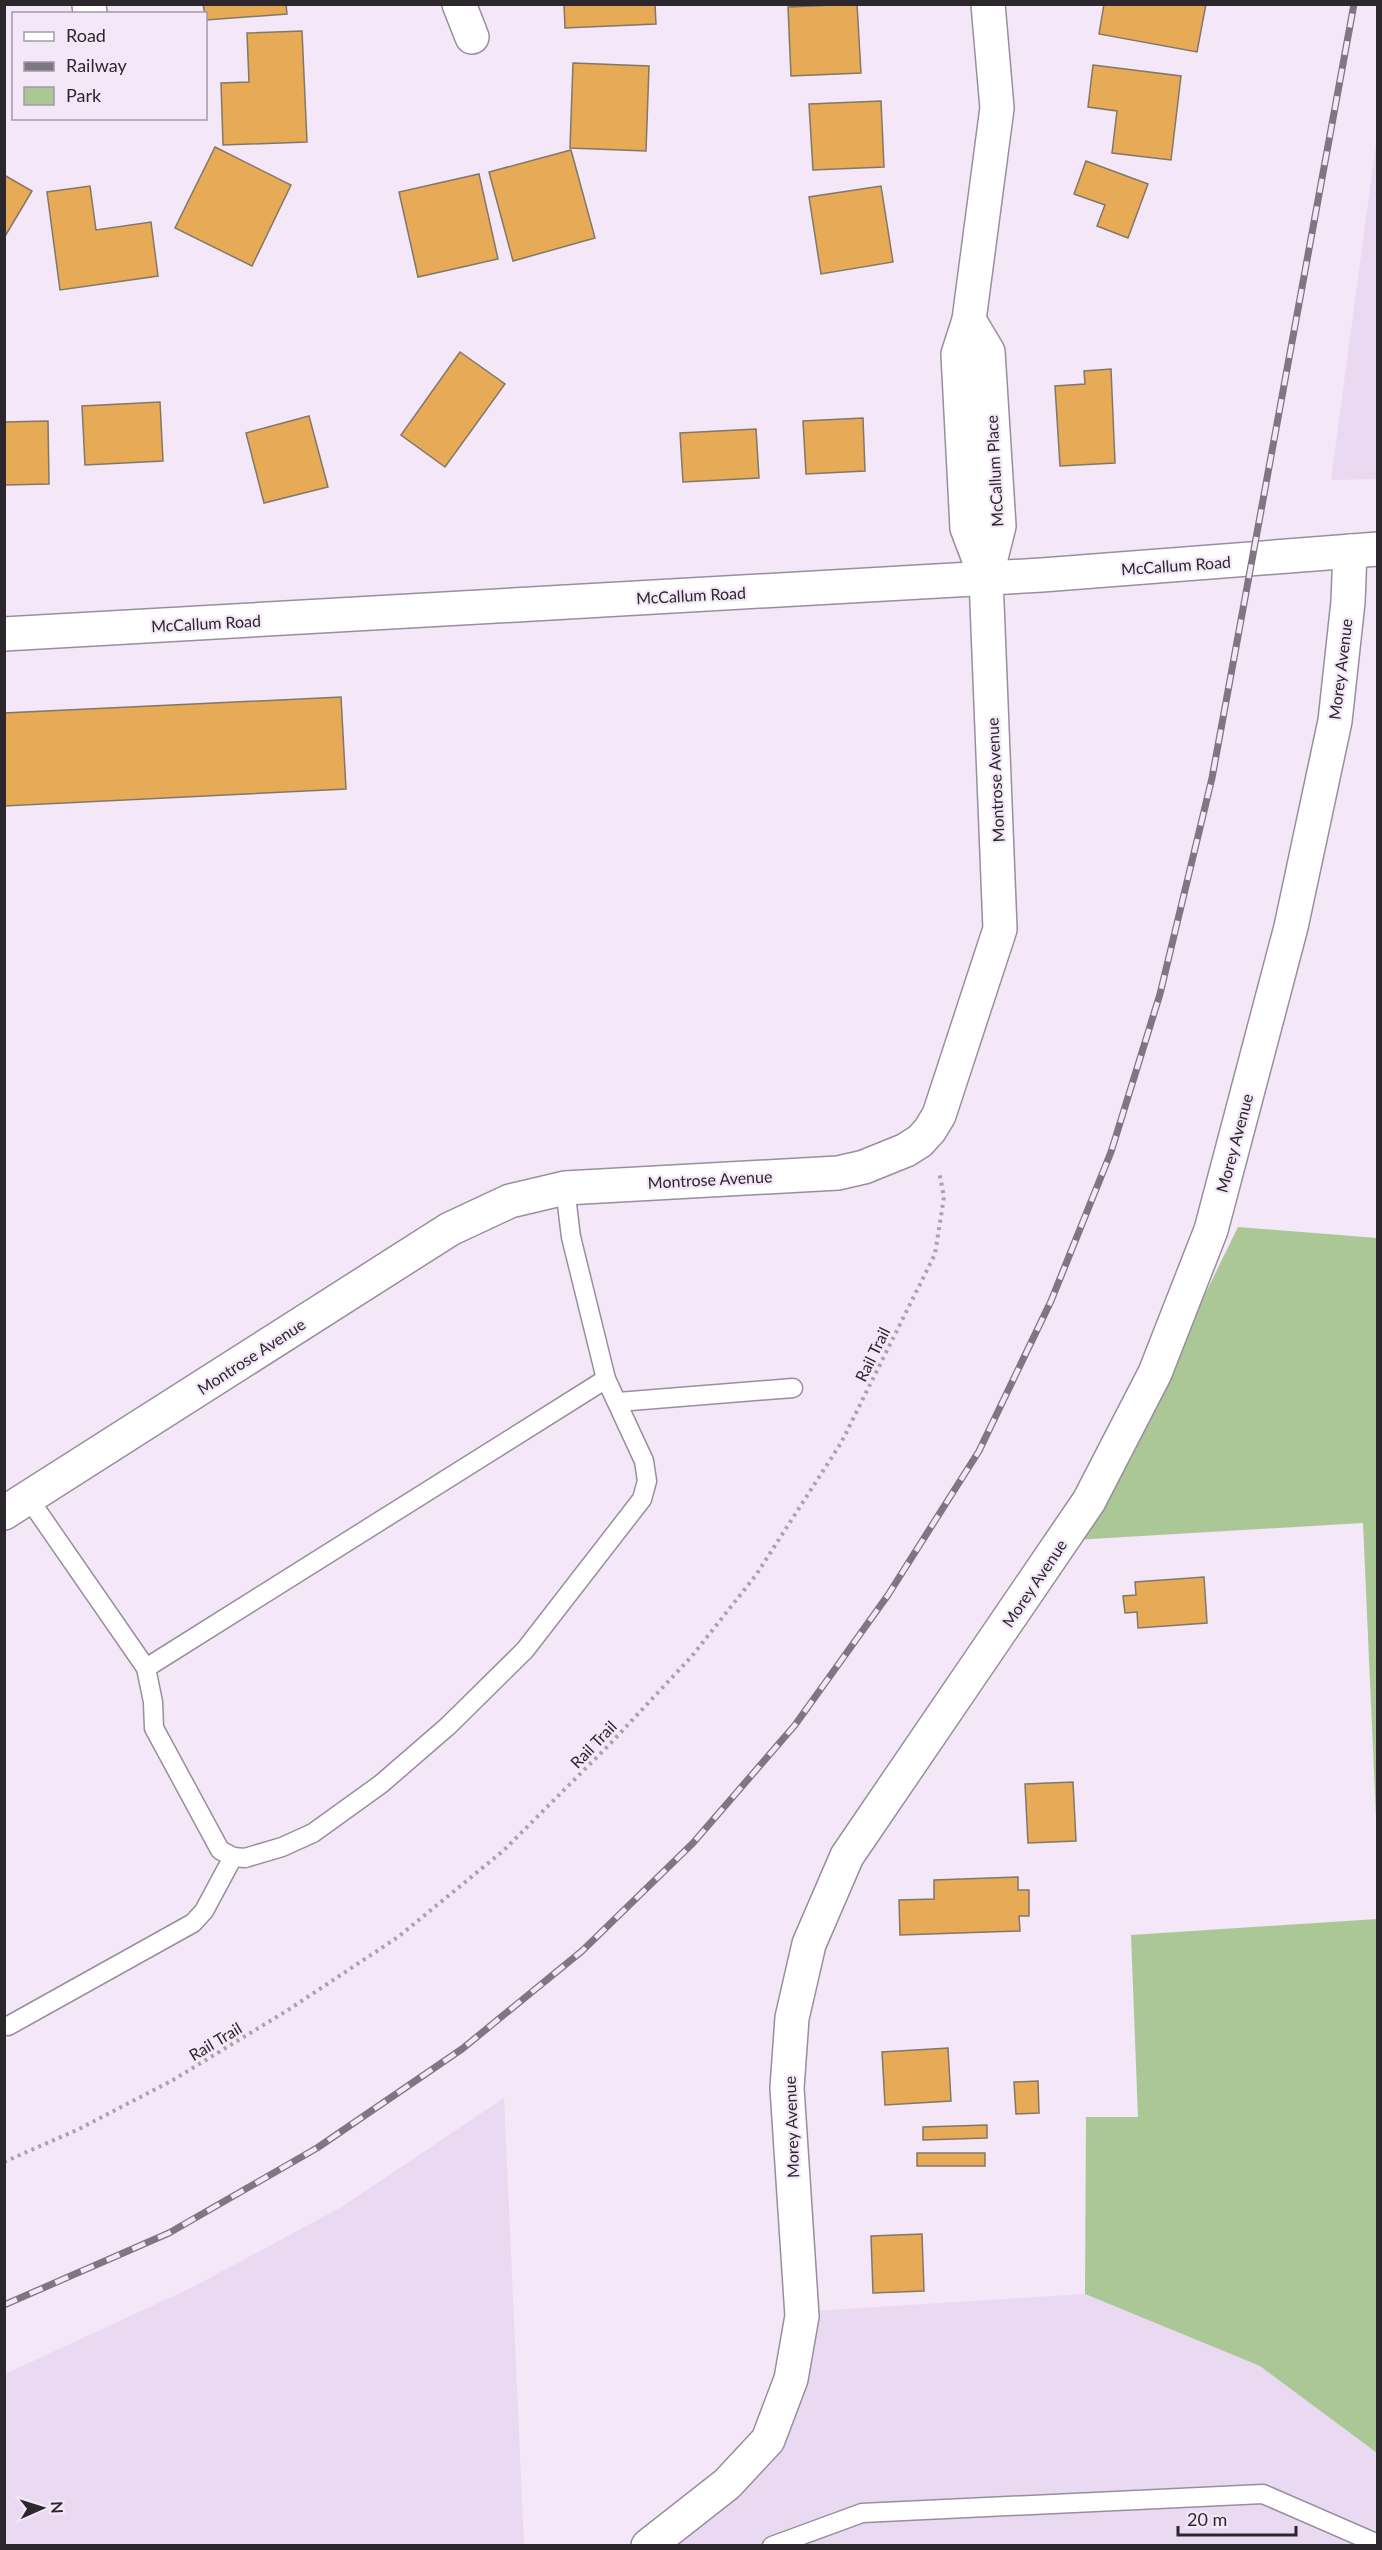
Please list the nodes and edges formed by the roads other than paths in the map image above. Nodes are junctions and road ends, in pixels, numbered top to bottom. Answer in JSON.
{"nodes":[{"id":1,"x":459,"y":4,"type":"edge"},
{"id":2,"x":988,"y":4,"type":"edge"},
{"id":3,"x":472,"y":37,"type":"dead end"},
{"id":4,"x":1364,"y":550,"type":"edge"},
{"id":5,"x":986,"y":578,"type":"junction"},
{"id":6,"x":4,"y":634,"type":"edge"},
{"id":7,"x":566,"y":1188,"type":"junction"},
{"id":8,"x":606,"y":1379,"type":"junction"},
{"id":9,"x":794,"y":1388,"type":"dead end"},
{"id":10,"x":618,"y":1402,"type":"junction"},
{"id":11,"x":17,"y":1506,"type":"edge"},
{"id":12,"x":146,"y":1668,"type":"junction"},
{"id":13,"x":233,"y":1857,"type":"junction"},
{"id":14,"x":8,"y":2026,"type":"dead end"},
{"id":15,"x":1377,"y":2544,"type":"edge"},
{"id":16,"x":648,"y":2546,"type":"edge"},
{"id":17,"x":772,"y":2546,"type":"edge"}],
"edges":[{"from":1,"to":3,"type":"street"},
{"from":2,"to":5,"type":"street","name":"McCallum Place"},
{"from":4,"to":5,"type":"street","name":"McCallum Road"},
{"from":4,"to":16,"type":"street","name":"Morey Avenue"},
{"from":5,"to":6,"type":"street","name":"McCallum Road"},
{"from":5,"to":7,"type":"street","name":"Montrose Avenue"},
{"from":7,"to":8,"type":"lane"},
{"from":7,"to":11,"type":"street","name":"Montrose Avenue"},
{"from":8,"to":10,"type":"lane"},
{"from":8,"to":12,"type":"lane"},
{"from":9,"to":10,"type":"lane"},
{"from":10,"to":13,"type":"lane"},
{"from":11,"to":12,"type":"lane"},
{"from":12,"to":13,"type":"lane"},
{"from":13,"to":14,"type":"lane"},
{"from":15,"to":17,"type":"lane"}]}
